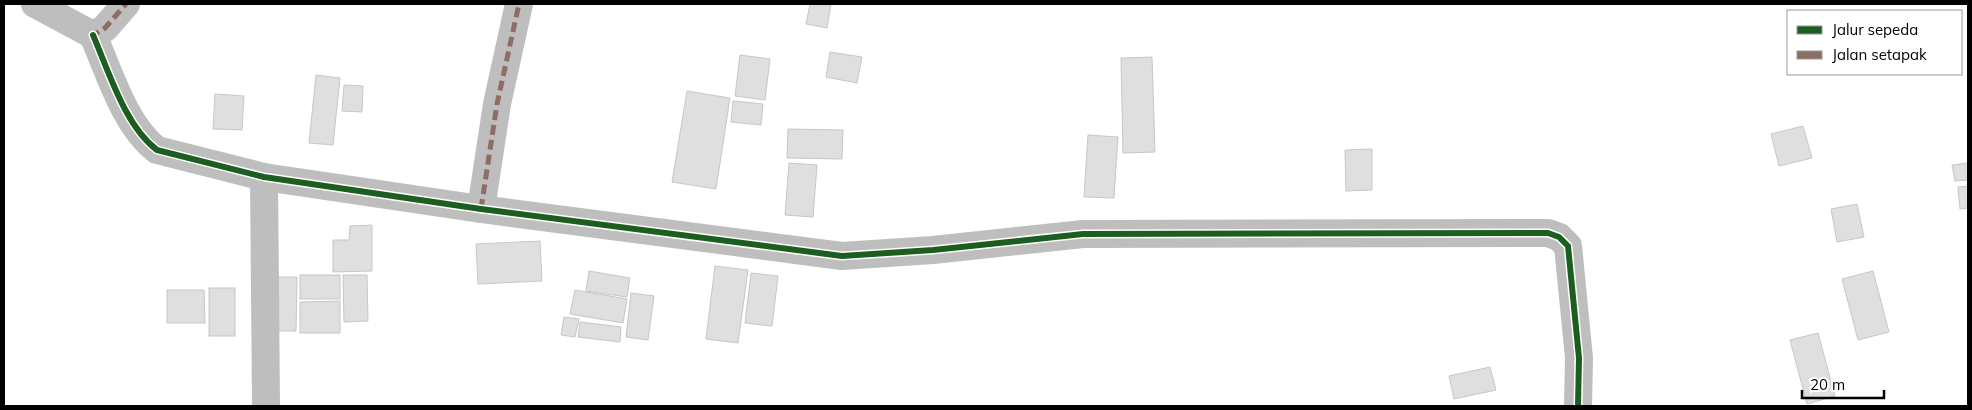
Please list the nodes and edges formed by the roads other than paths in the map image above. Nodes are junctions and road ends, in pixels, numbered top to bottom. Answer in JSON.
{"nodes":[{"id":1,"x":35,"y":4,"type":"edge"},
{"id":2,"x":126,"y":4,"type":"edge"},
{"id":3,"x":519,"y":4,"type":"edge"},
{"id":4,"x":81,"y":29,"type":"junction"},
{"id":5,"x":264,"y":177,"type":"junction"},
{"id":6,"x":481,"y":209,"type":"junction"},
{"id":7,"x":266,"y":406,"type":"edge"},
{"id":8,"x":1578,"y":406,"type":"edge"}],
"edges":[{"from":1,"to":4,"type":"street"},
{"from":2,"to":4,"type":"street"},
{"from":3,"to":6,"type":"street"},
{"from":4,"to":5,"type":"street"},
{"from":5,"to":6,"type":"street"},
{"from":5,"to":7,"type":"street"},
{"from":6,"to":8,"type":"street"}]}
